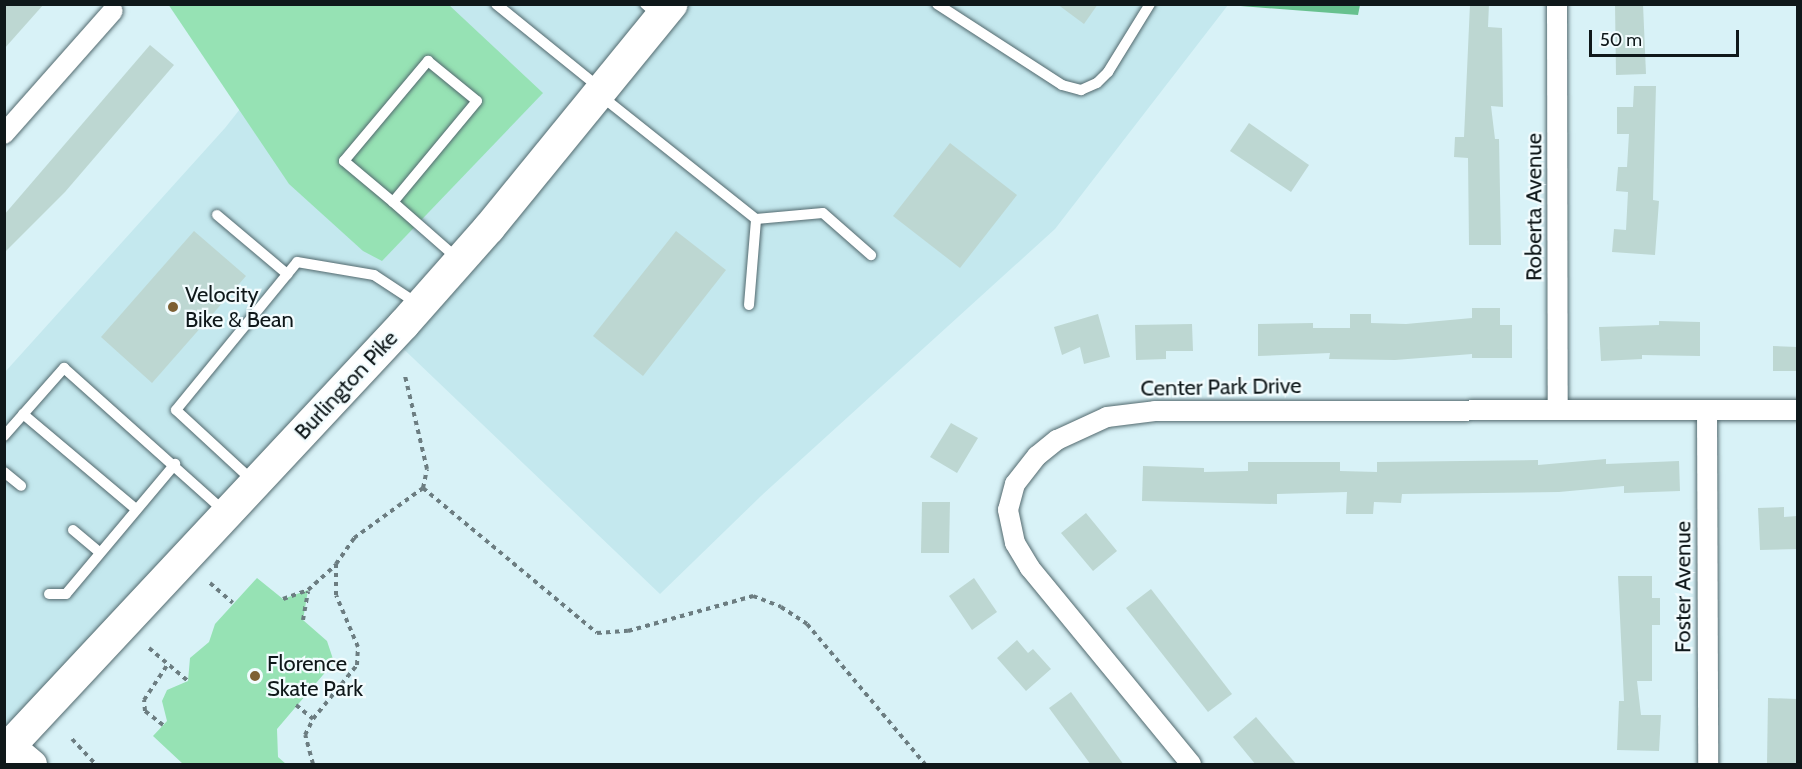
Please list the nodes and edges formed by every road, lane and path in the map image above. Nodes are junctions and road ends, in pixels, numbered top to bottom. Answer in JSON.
{"nodes":[{"id":1,"x":496,"y":4,"type":"edge"},
{"id":2,"x":937,"y":4,"type":"edge"},
{"id":3,"x":1150,"y":4,"type":"edge"},
{"id":4,"x":1557,"y":4,"type":"edge"},
{"id":5,"x":659,"y":9,"type":"edge"},
{"id":6,"x":113,"y":11,"type":"dead end"},
{"id":7,"x":602,"y":92,"type":"junction"},
{"id":8,"x":7,"y":128,"type":"edge"},
{"id":9,"x":393,"y":202,"type":"junction"},
{"id":10,"x":218,"y":215,"type":"dead end"},
{"id":11,"x":756,"y":219,"type":"junction"},
{"id":12,"x":871,"y":255,"type":"dead end"},
{"id":13,"x":459,"y":260,"type":"junction"},
{"id":14,"x":287,"y":274,"type":"junction"},
{"id":15,"x":420,"y":305,"type":"junction"},
{"id":16,"x":749,"y":305,"type":"dead end"},
{"id":17,"x":405,"y":376,"type":"dead end"},
{"id":18,"x":1558,"y":408,"type":"junction"},
{"id":19,"x":1707,"y":410,"type":"junction"},
{"id":20,"x":1797,"y":410,"type":"edge"},
{"id":21,"x":23,"y":414,"type":"junction"},
{"id":22,"x":4,"y":436,"type":"edge"},
{"id":23,"x":175,"y":464,"type":"junction"},
{"id":24,"x":4,"y":472,"type":"edge"},
{"id":25,"x":255,"y":483,"type":"junction"},
{"id":26,"x":21,"y":486,"type":"dead end"},
{"id":27,"x":423,"y":488,"type":"junction"},
{"id":28,"x":136,"y":509,"type":"junction"},
{"id":29,"x":226,"y":513,"type":"junction"},
{"id":30,"x":73,"y":530,"type":"dead end"},
{"id":31,"x":99,"y":553,"type":"junction"},
{"id":32,"x":336,"y":564,"type":"junction"},
{"id":33,"x":210,"y":583,"type":"dead end"},
{"id":34,"x":308,"y":590,"type":"junction"},
{"id":35,"x":49,"y":594,"type":"dead end"},
{"id":36,"x":283,"y":599,"type":"dead end"},
{"id":37,"x":233,"y":603,"type":"dead end"},
{"id":38,"x":303,"y":620,"type":"dead end"},
{"id":39,"x":149,"y":648,"type":"dead end"},
{"id":40,"x":168,"y":664,"type":"junction"},
{"id":41,"x":188,"y":681,"type":"dead end"},
{"id":42,"x":296,"y":705,"type":"dead end"},
{"id":43,"x":313,"y":719,"type":"junction"},
{"id":44,"x":163,"y":725,"type":"dead end"},
{"id":45,"x":72,"y":739,"type":"dead end"},
{"id":46,"x":13,"y":750,"type":"edge"},
{"id":47,"x":95,"y":765,"type":"edge"},
{"id":48,"x":313,"y":765,"type":"edge"},
{"id":49,"x":925,"y":765,"type":"edge"},
{"id":50,"x":1191,"y":765,"type":"edge"},
{"id":51,"x":1708,"y":765,"type":"edge"}],
"edges":[{"from":1,"to":7,"type":"lane"},
{"from":2,"to":3,"type":"lane"},
{"from":4,"to":18,"type":"street","name":"Roberta Avenue"},
{"from":5,"to":7,"type":"main road","name":"Burlington Pike"},
{"from":6,"to":8,"type":"street"},
{"from":7,"to":11,"type":"lane"},
{"from":7,"to":13,"type":"main road","name":"Burlington Pike"},
{"from":9,"to":9,"type":"lane"},
{"from":9,"to":13,"type":"lane"},
{"from":10,"to":14,"type":"lane"},
{"from":11,"to":12,"type":"lane"},
{"from":11,"to":16,"type":"lane"},
{"from":13,"to":15,"type":"main road","name":"Burlington Pike"},
{"from":14,"to":15,"type":"lane"},
{"from":14,"to":25,"type":"lane"},
{"from":15,"to":25,"type":"main road","name":"Burlington Pike"},
{"from":17,"to":27,"type":"path"},
{"from":18,"to":19,"type":"street","name":"Center Park Drive"},
{"from":18,"to":50,"type":"street","name":"Center Park Drive"},
{"from":19,"to":20,"type":"street","name":"Center Park Drive"},
{"from":19,"to":51,"type":"street","name":"Foster Avenue"},
{"from":21,"to":22,"type":"lane"},
{"from":21,"to":23,"type":"lane"},
{"from":21,"to":28,"type":"lane"},
{"from":23,"to":28,"type":"lane"},
{"from":23,"to":29,"type":"lane"},
{"from":24,"to":26,"type":"lane"},
{"from":25,"to":29,"type":"main road","name":"Burlington Pike"},
{"from":27,"to":32,"type":"path"},
{"from":27,"to":49,"type":"path"},
{"from":28,"to":31,"type":"lane"},
{"from":29,"to":46,"type":"main road","name":"Burlington Pike"},
{"from":30,"to":31,"type":"lane"},
{"from":31,"to":35,"type":"lane"},
{"from":32,"to":34,"type":"path"},
{"from":32,"to":43,"type":"path"},
{"from":33,"to":37,"type":"path"},
{"from":34,"to":36,"type":"path"},
{"from":34,"to":38,"type":"path"},
{"from":39,"to":40,"type":"path"},
{"from":40,"to":41,"type":"path"},
{"from":40,"to":44,"type":"path"},
{"from":42,"to":43,"type":"path"},
{"from":43,"to":48,"type":"path"},
{"from":45,"to":47,"type":"path"}]}
